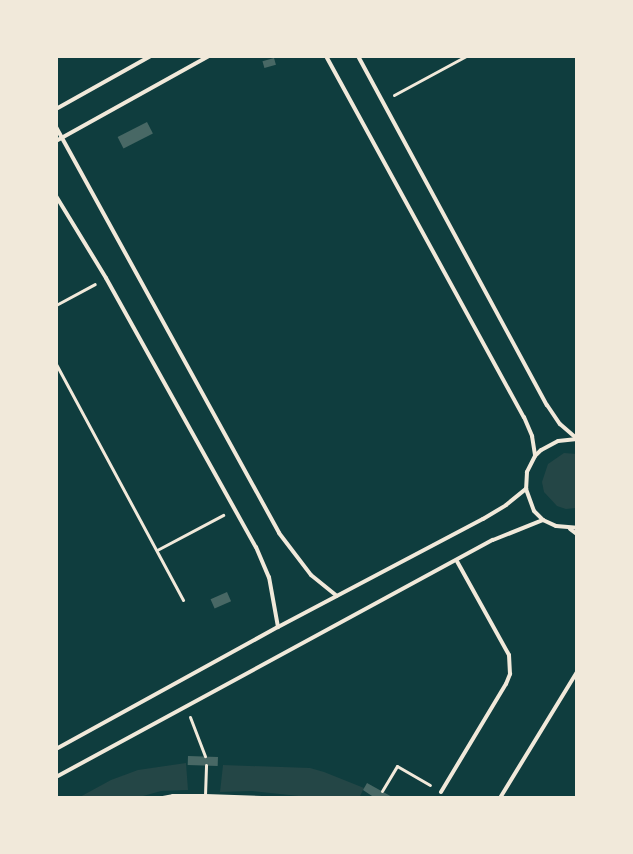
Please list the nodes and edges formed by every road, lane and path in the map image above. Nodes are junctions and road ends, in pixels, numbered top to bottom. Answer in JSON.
{"nodes":[{"id":1,"x":151,"y":56,"type":"edge"},
{"id":2,"x":209,"y":56,"type":"edge"},
{"id":3,"x":326,"y":56,"type":"edge"},
{"id":4,"x":358,"y":56,"type":"edge"},
{"id":5,"x":466,"y":56,"type":"edge"},
{"id":6,"x":382,"y":102,"type":"junction"},
{"id":7,"x":56,"y":108,"type":"edge"},
{"id":8,"x":56,"y":127,"type":"edge"},
{"id":9,"x":63,"y":137,"type":"junction"},
{"id":10,"x":56,"y":141,"type":"edge"},
{"id":11,"x":56,"y":196,"type":"edge"},
{"id":12,"x":106,"y":278,"type":"junction"},
{"id":13,"x":56,"y":305,"type":"edge"},
{"id":14,"x":56,"y":364,"type":"edge"},
{"id":15,"x":577,"y":439,"type":"edge"},
{"id":16,"x":535,"y":456,"type":"junction"},
{"id":17,"x":526,"y":489,"type":"junction"},
{"id":18,"x":234,"y":508,"type":"junction"},
{"id":19,"x":543,"y":520,"type":"junction"},
{"id":20,"x":577,"y":528,"type":"edge"},
{"id":21,"x":570,"y":529,"type":"junction"},
{"id":22,"x":577,"y":534,"type":"edge"},
{"id":23,"x":156,"y":550,"type":"junction"},
{"id":24,"x":457,"y":561,"type":"junction"},
{"id":25,"x":337,"y":596,"type":"junction"},
{"id":26,"x":183,"y":600,"type":"dead end"},
{"id":27,"x":278,"y":627,"type":"junction"},
{"id":28,"x":577,"y":672,"type":"edge"},
{"id":29,"x":186,"y":707,"type":"junction"},
{"id":30,"x":56,"y":749,"type":"edge"},
{"id":31,"x":205,"y":756,"type":"dead end"},
{"id":32,"x":206,"y":765,"type":"dead end"},
{"id":33,"x":56,"y":777,"type":"edge"},
{"id":34,"x":382,"y":791,"type":"dead end"},
{"id":35,"x":441,"y":792,"type":"joint"},
{"id":36,"x":205,"y":795,"type":"junction"},
{"id":37,"x":157,"y":798,"type":"edge"},
{"id":38,"x":291,"y":798,"type":"edge"},
{"id":39,"x":500,"y":798,"type":"edge"}],
"edges":[{"from":1,"to":7,"type":"lane"},
{"from":2,"to":9,"type":"lane"},
{"from":3,"to":16,"type":"lane"},
{"from":4,"to":6,"type":"lane"},
{"from":5,"to":6,"type":"path"},
{"from":6,"to":15,"type":"lane"},
{"from":8,"to":9,"type":"lane"},
{"from":9,"to":10,"type":"lane"},
{"from":9,"to":25,"type":"lane"},
{"from":11,"to":12,"type":"lane"},
{"from":12,"to":13,"type":"path"},
{"from":12,"to":18,"type":"lane"},
{"from":14,"to":23,"type":"path"},
{"from":15,"to":16,"type":"lane"},
{"from":16,"to":17,"type":"lane"},
{"from":17,"to":19,"type":"lane"},
{"from":17,"to":25,"type":"lane"},
{"from":18,"to":23,"type":"path"},
{"from":18,"to":27,"type":"lane"},
{"from":19,"to":21,"type":"lane"},
{"from":19,"to":24,"type":"lane"},
{"from":20,"to":21,"type":"lane"},
{"from":21,"to":22,"type":"lane"},
{"from":23,"to":26,"type":"path"},
{"from":24,"to":29,"type":"lane"},
{"from":24,"to":35,"type":"lane"},
{"from":25,"to":27,"type":"lane"},
{"from":27,"to":30,"type":"lane"},
{"from":28,"to":39,"type":"lane"},
{"from":29,"to":31,"type":"path"},
{"from":29,"to":33,"type":"lane"},
{"from":32,"to":36,"type":"path"},
{"from":34,"to":35,"type":"path"},
{"from":36,"to":37,"type":"path"},
{"from":36,"to":38,"type":"path"}]}
